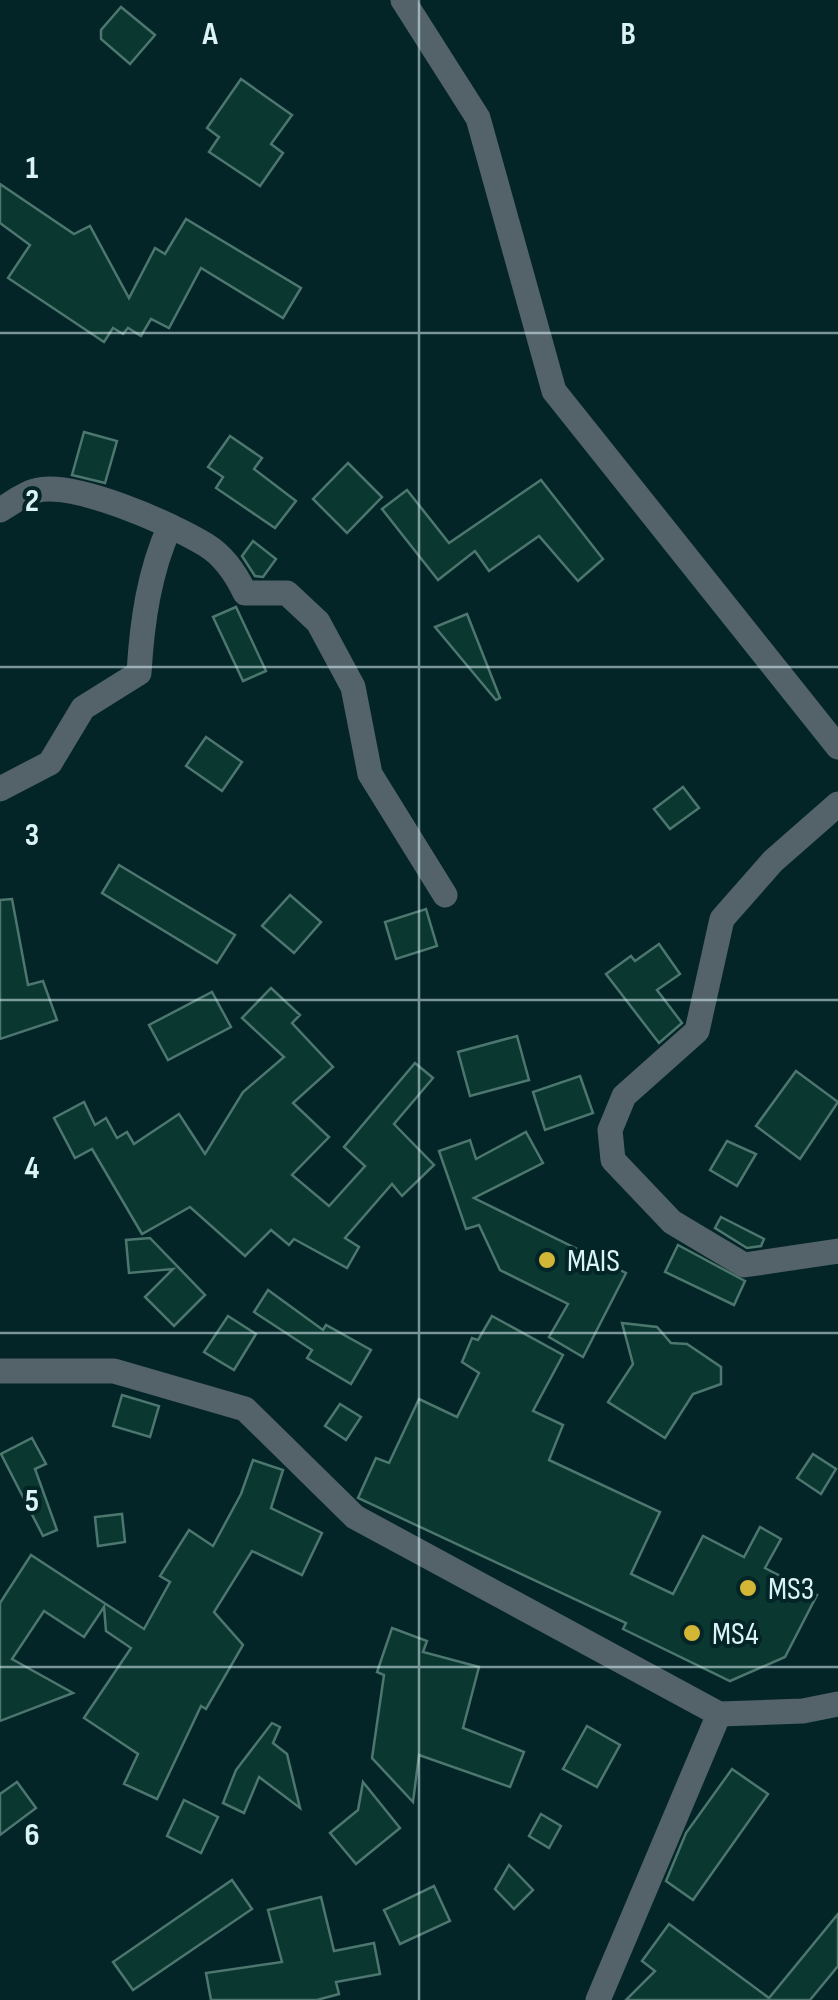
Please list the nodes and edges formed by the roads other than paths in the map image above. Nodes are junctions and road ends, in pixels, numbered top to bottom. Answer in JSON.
{"nodes":[{"id":1,"x":403,"y":0,"type":"edge"},
{"id":2,"x":0,"y":510,"type":"edge"},
{"id":3,"x":170,"y":526,"type":"junction"},
{"id":4,"x":838,"y":747,"type":"edge"},
{"id":5,"x":0,"y":789,"type":"edge"},
{"id":6,"x":838,"y":804,"type":"edge"},
{"id":7,"x":445,"y":896,"type":"dead end"},
{"id":8,"x":838,"y":1250,"type":"edge"},
{"id":9,"x":0,"y":1371,"type":"edge"},
{"id":10,"x":838,"y":1704,"type":"edge"},
{"id":11,"x":719,"y":1714,"type":"junction"},
{"id":12,"x":598,"y":2000,"type":"edge"}],
"edges":[{"from":1,"to":4,"type":"street"},
{"from":2,"to":3,"type":"street"},
{"from":3,"to":5,"type":"street"},
{"from":3,"to":7,"type":"street"},
{"from":6,"to":8,"type":"street"},
{"from":9,"to":11,"type":"street"},
{"from":10,"to":11,"type":"street"},
{"from":11,"to":12,"type":"street"}]}
